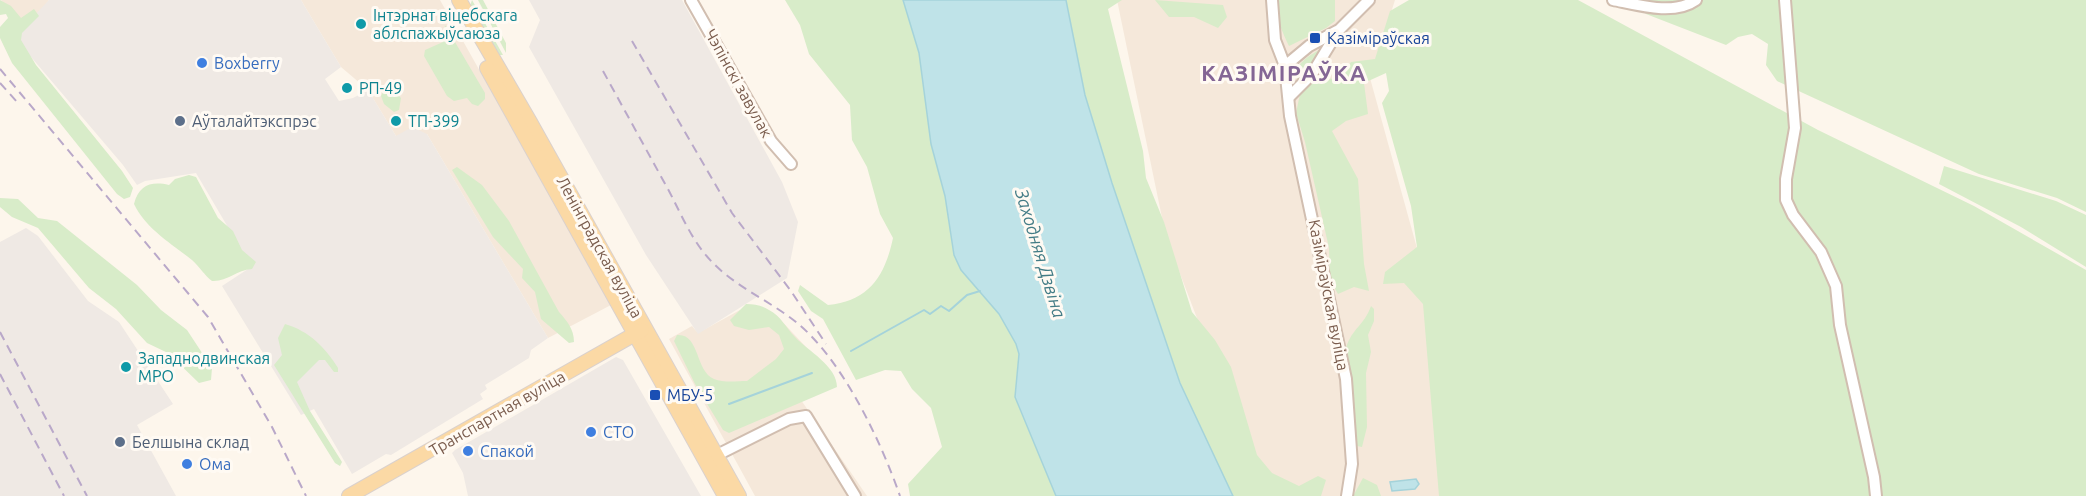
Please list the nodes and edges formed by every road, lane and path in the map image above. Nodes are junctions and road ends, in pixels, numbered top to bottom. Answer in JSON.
{"nodes":[{"id":1,"x":691,"y":0,"type":"edge"},
{"id":2,"x":1272,"y":0,"type":"edge"},
{"id":3,"x":1369,"y":0,"type":"edge"},
{"id":4,"x":1614,"y":0,"type":"edge"},
{"id":5,"x":1695,"y":0,"type":"edge"},
{"id":6,"x":1785,"y":0,"type":"edge"},
{"id":7,"x":457,"y":2,"type":"edge"},
{"id":8,"x":1338,"y":31,"type":"junction"},
{"id":9,"x":1285,"y":66,"type":"junction"},
{"id":10,"x":1290,"y":96,"type":"junction"},
{"id":11,"x":791,"y":164,"type":"dead end"},
{"id":12,"x":640,"y":332,"type":"junction"},
{"id":13,"x":710,"y":458,"type":"junction"},
{"id":14,"x":349,"y":496,"type":"edge"},
{"id":15,"x":725,"y":496,"type":"edge"},
{"id":16,"x":739,"y":496,"type":"edge"},
{"id":17,"x":855,"y":496,"type":"edge"},
{"id":18,"x":1347,"y":496,"type":"edge"},
{"id":19,"x":1876,"y":496,"type":"edge"}],
"edges":[{"from":1,"to":11,"type":"street","name":"Чэпінскі завулак"},
{"from":2,"to":9,"type":"street","name":"Казіміраўская вуліца"},
{"from":3,"to":8,"type":"street"},
{"from":4,"to":5,"type":"street"},
{"from":6,"to":19,"type":"street"},
{"from":7,"to":12,"type":"main road","name":"Ленінградская вуліца"},
{"from":8,"to":9,"type":"street"},
{"from":8,"to":10,"type":"street"},
{"from":9,"to":10,"type":"street","name":"Казіміраўская вуліца"},
{"from":10,"to":18,"type":"street","name":"Казіміраўская вуліца"},
{"from":12,"to":13,"type":"main road","name":"Ленінградская вуліца"},
{"from":12,"to":14,"type":"main road","name":"Транспартная вуліца"},
{"from":13,"to":15,"type":"main road","name":"Ленінградская вуліца"},
{"from":13,"to":16,"type":"main road","name":"Ленінградская вуліца"},
{"from":13,"to":17,"type":"street"}]}
